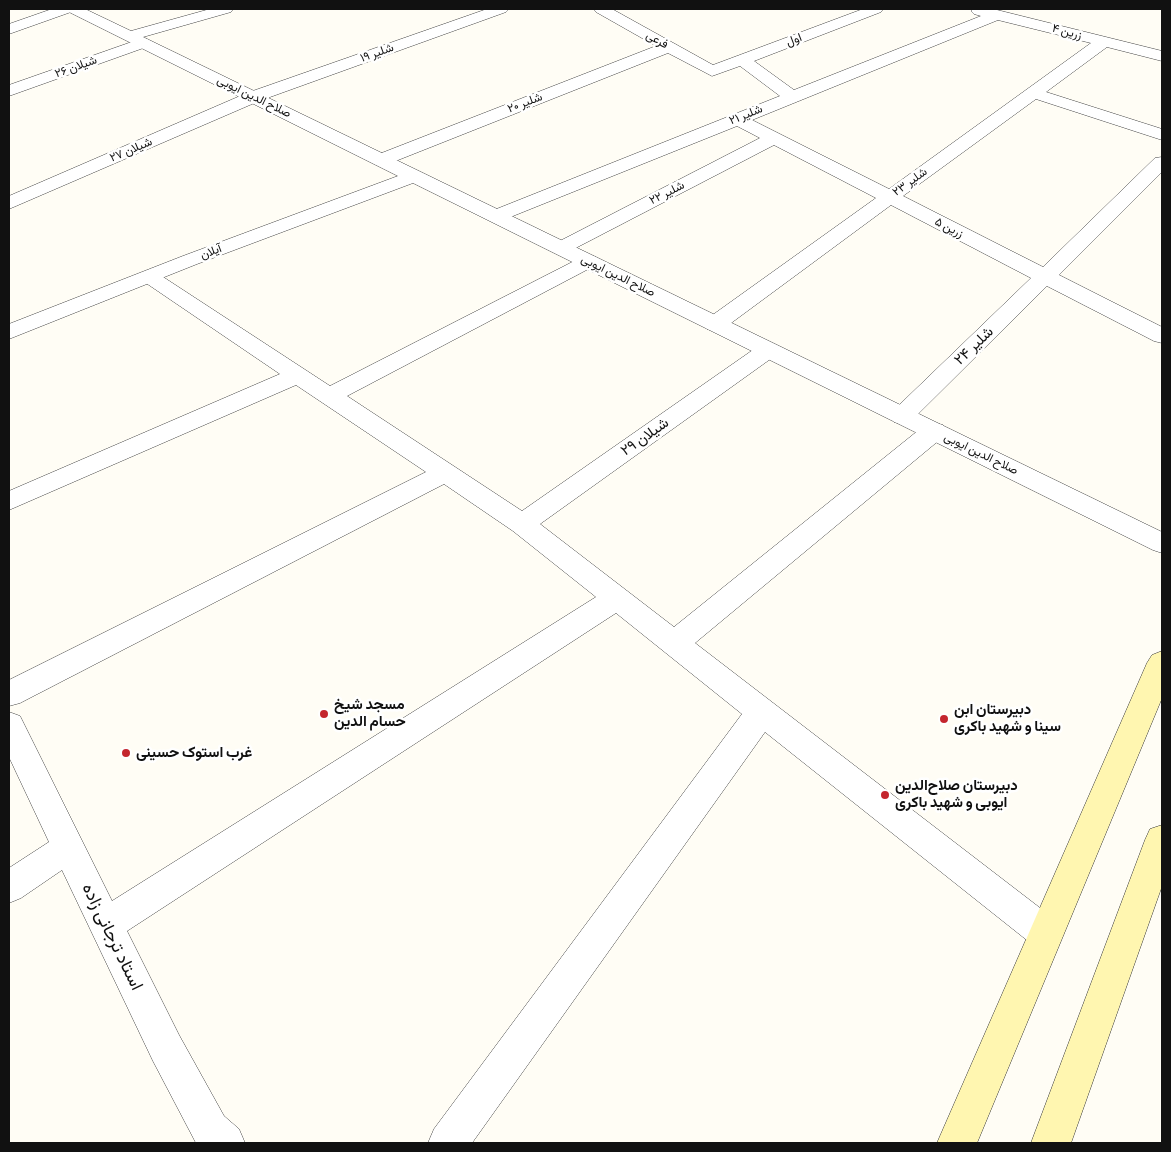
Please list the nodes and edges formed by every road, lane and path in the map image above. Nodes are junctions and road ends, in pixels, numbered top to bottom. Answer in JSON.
{"nodes":[{"id":1,"x":66,"y":9,"type":"edge"},
{"id":2,"x":74,"y":9,"type":"edge"},
{"id":3,"x":226,"y":9,"type":"edge"},
{"id":4,"x":501,"y":9,"type":"edge"},
{"id":5,"x":636,"y":9,"type":"edge"},
{"id":6,"x":876,"y":9,"type":"edge"},
{"id":7,"x":971,"y":9,"type":"edge"},
{"id":8,"x":607,"y":12,"type":"edge"},
{"id":9,"x":997,"y":15,"type":"junction"},
{"id":10,"x":9,"y":29,"type":"edge"},
{"id":11,"x":136,"y":39,"type":"junction"},
{"id":12,"x":1105,"y":42,"type":"junction"},
{"id":13,"x":669,"y":47,"type":"junction"},
{"id":14,"x":1162,"y":56,"type":"edge"},
{"id":15,"x":743,"y":60,"type":"junction"},
{"id":16,"x":712,"y":71,"type":"joint"},
{"id":17,"x":9,"y":91,"type":"edge"},
{"id":18,"x":1033,"y":94,"type":"junction"},
{"id":19,"x":253,"y":97,"type":"junction"},
{"id":20,"x":792,"y":97,"type":"junction"},
{"id":21,"x":736,"y":119,"type":"junction"},
{"id":22,"x":1162,"y":135,"type":"edge"},
{"id":23,"x":774,"y":138,"type":"junction"},
{"id":24,"x":381,"y":160,"type":"junction"},
{"id":25,"x":1162,"y":162,"type":"edge"},
{"id":26,"x":415,"y":176,"type":"junction"},
{"id":27,"x":890,"y":197,"type":"junction"},
{"id":28,"x":9,"y":203,"type":"edge"},
{"id":29,"x":496,"y":216,"type":"junction"},
{"id":30,"x":561,"y":248,"type":"junction"},
{"id":31,"x":589,"y":262,"type":"junction"},
{"id":32,"x":1045,"y":276,"type":"junction"},
{"id":33,"x":150,"y":277,"type":"junction"},
{"id":34,"x":715,"y":324,"type":"junction"},
{"id":35,"x":9,"y":332,"type":"edge"},
{"id":36,"x":1162,"y":336,"type":"edge"},
{"id":37,"x":768,"y":350,"type":"junction"},
{"id":38,"x":298,"y":375,"type":"junction"},
{"id":39,"x":329,"y":396,"type":"junction"},
{"id":40,"x":902,"y":416,"type":"junction"},
{"id":41,"x":934,"y":431,"type":"junction"},
{"id":42,"x":445,"y":473,"type":"junction"},
{"id":43,"x":9,"y":501,"type":"edge"},
{"id":44,"x":522,"y":524,"type":"junction"},
{"id":45,"x":1162,"y":543,"type":"edge"},
{"id":46,"x":618,"y":598,"type":"junction"},
{"id":47,"x":675,"y":643,"type":"junction"},
{"id":48,"x":1162,"y":663,"type":"edge"},
{"id":49,"x":9,"y":694,"type":"edge"},
{"id":50,"x":762,"y":711,"type":"junction"},
{"id":51,"x":9,"y":725,"type":"edge"},
{"id":52,"x":1162,"y":840,"type":"edge"},
{"id":53,"x":69,"y":847,"type":"junction"},
{"id":54,"x":9,"y":887,"type":"edge"},
{"id":55,"x":106,"y":924,"type":"junction"},
{"id":56,"x":1045,"y":933,"type":"junction"},
{"id":57,"x":211,"y":1139,"type":"edge"},
{"id":58,"x":448,"y":1143,"type":"edge"},
{"id":59,"x":957,"y":1143,"type":"edge"},
{"id":60,"x":1051,"y":1143,"type":"edge"}],
"edges":[{"from":1,"to":10,"type":"street"},
{"from":2,"to":11,"type":"street","name":"صلاح الدین ایوبی"},
{"from":3,"to":11,"type":"street","name":"شیلان ۲۶"},
{"from":4,"to":19,"type":"street","name":"شلیر ۱۹"},
{"from":5,"to":8,"type":"street"},
{"from":6,"to":15,"type":"street","name":"اول"},
{"from":7,"to":9,"type":"street","name":"زرین ۴"},
{"from":8,"to":13,"type":"street","name":"فرعی"},
{"from":9,"to":12,"type":"street","name":"زرین ۴"},
{"from":9,"to":20,"type":"street","name":"شلیر ۲۱"},
{"from":11,"to":17,"type":"street","name":"شیلان ۲۶"},
{"from":11,"to":19,"type":"street","name":"صلاح الدین ایوبی"},
{"from":12,"to":14,"type":"street","name":"زرین ۴"},
{"from":12,"to":18,"type":"street","name":"شلیر ۲۳"},
{"from":13,"to":16,"type":"street","name":"فرعی"},
{"from":13,"to":24,"type":"street","name":"شلیر ۲۰"},
{"from":15,"to":16,"type":"street","name":"اول"},
{"from":15,"to":20,"type":"street"},
{"from":18,"to":22,"type":"street"},
{"from":18,"to":27,"type":"street","name":"شلیر ۲۳"},
{"from":19,"to":24,"type":"street","name":"صلاح الدین ایوبی"},
{"from":19,"to":28,"type":"street","name":"شیلان ۲۷"},
{"from":20,"to":21,"type":"street","name":"شلیر ۲۱"},
{"from":21,"to":23,"type":"street","name":"زرین ۵"},
{"from":21,"to":29,"type":"street","name":"شلیر ۲۱"},
{"from":23,"to":27,"type":"street","name":"زرین ۵"},
{"from":23,"to":30,"type":"street","name":"شلیر ۲۲"},
{"from":24,"to":26,"type":"street","name":"صلاح الدین ایوبی"},
{"from":25,"to":32,"type":"street","name":"شلیر ۲۴"},
{"from":26,"to":29,"type":"street","name":"صلاح الدین ایوبی"},
{"from":26,"to":33,"type":"street","name":"آیلان"},
{"from":27,"to":32,"type":"street","name":"زرین ۵"},
{"from":27,"to":34,"type":"street","name":"شلیر ۲۳"},
{"from":29,"to":30,"type":"street","name":"صلاح الدین ایوبی"},
{"from":30,"to":31,"type":"street","name":"صلاح الدین ایوبی"},
{"from":31,"to":34,"type":"street","name":"صلاح الدین ایوبی"},
{"from":31,"to":39,"type":"street"},
{"from":32,"to":36,"type":"street","name":"زرین ۵"},
{"from":32,"to":40,"type":"street","name":"شلیر ۲۴"},
{"from":33,"to":35,"type":"street","name":"آیلان"},
{"from":33,"to":38,"type":"street"},
{"from":34,"to":37,"type":"street","name":"صلاح الدین ایوبی"},
{"from":37,"to":40,"type":"street","name":"صلاح الدین ایوبی"},
{"from":37,"to":44,"type":"street","name":"شیلان ۲۹"},
{"from":38,"to":39,"type":"street"},
{"from":38,"to":43,"type":"street"},
{"from":39,"to":42,"type":"street"},
{"from":40,"to":41,"type":"street","name":"صلاح الدین ایوبی"},
{"from":41,"to":45,"type":"street","name":"صلاح الدین ایوبی"},
{"from":41,"to":47,"type":"street"},
{"from":42,"to":44,"type":"street"},
{"from":42,"to":49,"type":"street"},
{"from":44,"to":46,"type":"street"},
{"from":46,"to":47,"type":"street"},
{"from":46,"to":55,"type":"street"},
{"from":47,"to":50,"type":"street"},
{"from":48,"to":56,"type":"main road"},
{"from":50,"to":56,"type":"street"},
{"from":50,"to":58,"type":"street"},
{"from":51,"to":53,"type":"street","name":"استاد ترجانی زاده"},
{"from":52,"to":60,"type":"main road"},
{"from":53,"to":54,"type":"street"},
{"from":53,"to":55,"type":"street","name":"استاد ترجانی زاده"},
{"from":55,"to":57,"type":"street","name":"استاد ترجانی زاده"},
{"from":56,"to":59,"type":"main road"}]}
